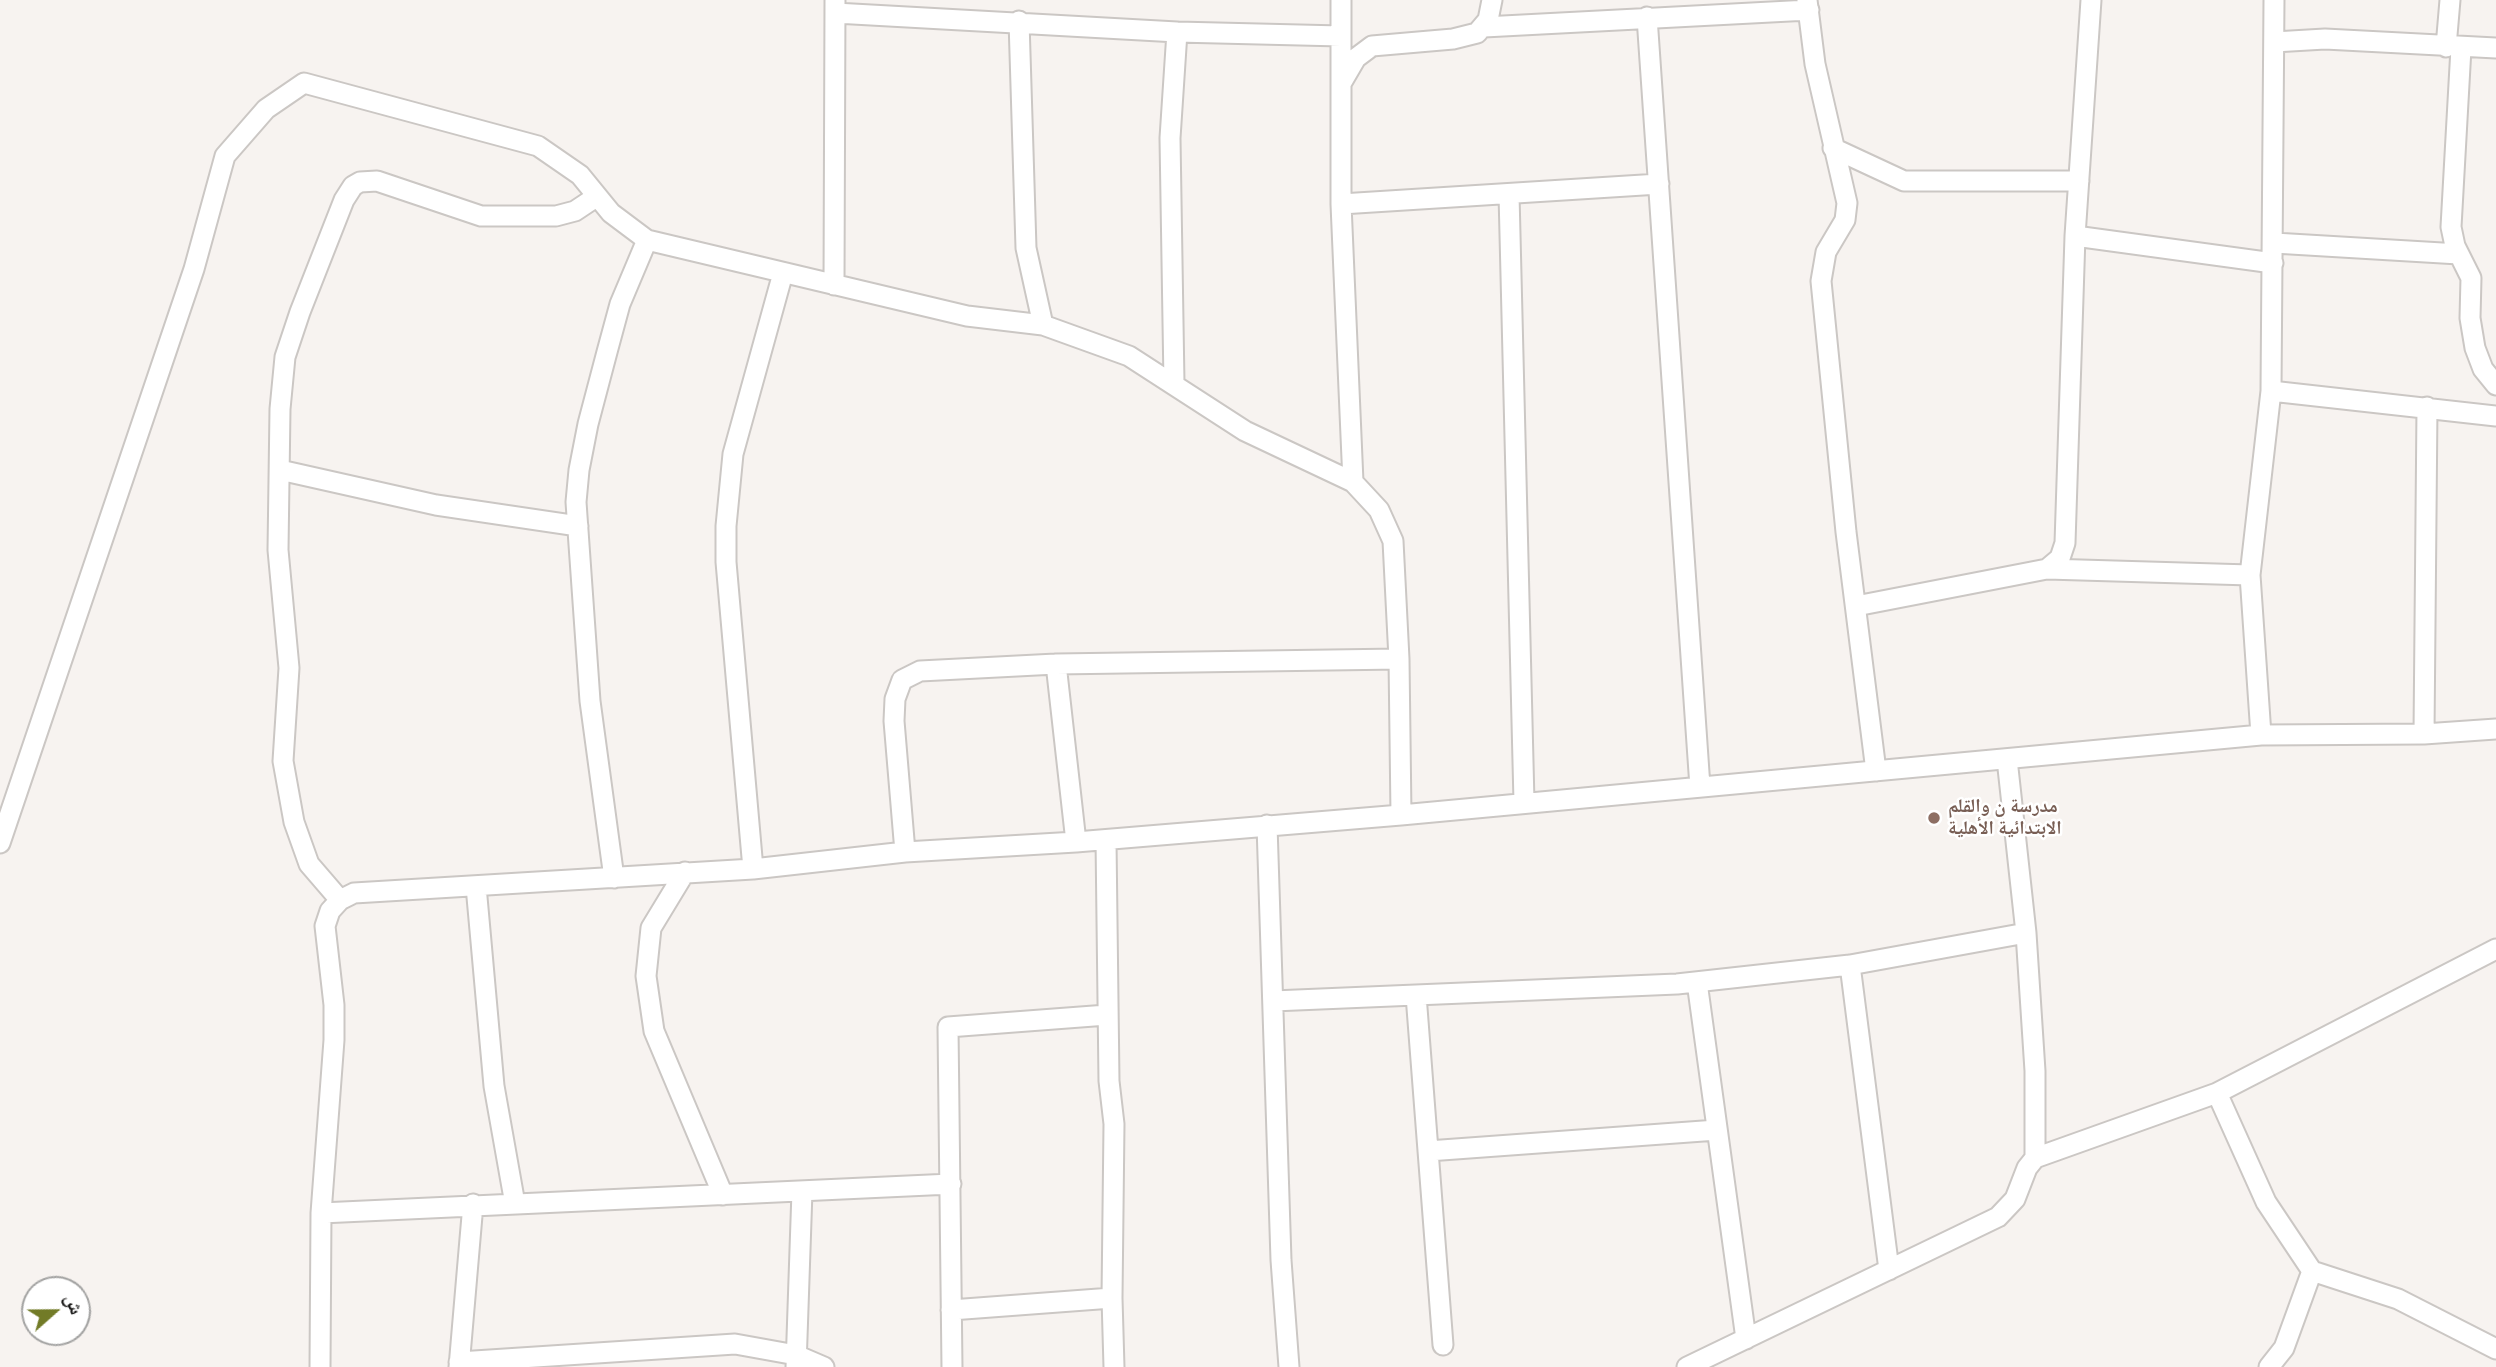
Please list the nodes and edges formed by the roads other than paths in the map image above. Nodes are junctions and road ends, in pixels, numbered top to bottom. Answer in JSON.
{"nodes":[{"id":1,"x":1341,"y":0,"type":"edge"},
{"id":2,"x":1492,"y":0,"type":"edge"},
{"id":3,"x":2091,"y":0,"type":"edge"},
{"id":4,"x":2274,"y":0,"type":"edge"},
{"id":5,"x":2450,"y":0,"type":"edge"},
{"id":6,"x":1808,"y":5,"type":"edge"},
{"id":7,"x":835,"y":6,"type":"edge"},
{"id":8,"x":1647,"y":17,"type":"junction"},
{"id":9,"x":1019,"y":21,"type":"junction"},
{"id":10,"x":1483,"y":27,"type":"junction"},
{"id":11,"x":1177,"y":32,"type":"junction"},
{"id":12,"x":1341,"y":36,"type":"junction"},
{"id":13,"x":2274,"y":42,"type":"junction"},
{"id":14,"x":2454,"y":47,"type":"junction"},
{"id":15,"x":2496,"y":48,"type":"edge"},
{"id":16,"x":1341,"y":83,"type":"junction"},
{"id":17,"x":1833,"y":148,"type":"junction"},
{"id":18,"x":2079,"y":181,"type":"junction"},
{"id":19,"x":1659,"y":184,"type":"junction"},
{"id":20,"x":1509,"y":194,"type":"junction"},
{"id":21,"x":596,"y":197,"type":"junction"},
{"id":22,"x":1341,"y":204,"type":"junction"},
{"id":23,"x":2075,"y":236,"type":"junction"},
{"id":24,"x":647,"y":240,"type":"junction"},
{"id":25,"x":2273,"y":243,"type":"junction"},
{"id":26,"x":2459,"y":254,"type":"junction"},
{"id":27,"x":2273,"y":263,"type":"junction"},
{"id":28,"x":783,"y":273,"type":"junction"},
{"id":29,"x":834,"y":285,"type":"junction"},
{"id":30,"x":1043,"y":325,"type":"junction"},
{"id":31,"x":1174,"y":383,"type":"junction"},
{"id":32,"x":2496,"y":385,"type":"edge"},
{"id":33,"x":2271,"y":391,"type":"junction"},
{"id":34,"x":2427,"y":407,"type":"junction"},
{"id":35,"x":2496,"y":416,"type":"edge"},
{"id":36,"x":280,"y":470,"type":"junction"},
{"id":37,"x":1353,"y":482,"type":"junction"},
{"id":38,"x":578,"y":526,"type":"junction"},
{"id":39,"x":2047,"y":569,"type":"junction"},
{"id":40,"x":2250,"y":575,"type":"junction"},
{"id":41,"x":1856,"y":606,"type":"junction"},
{"id":42,"x":1399,"y":659,"type":"junction"},
{"id":43,"x":1056,"y":664,"type":"junction"},
{"id":44,"x":2496,"y":729,"type":"edge"},
{"id":45,"x":2424,"y":734,"type":"junction"},
{"id":46,"x":2261,"y":735,"type":"junction"},
{"id":47,"x":2007,"y":759,"type":"junction"},
{"id":48,"x":1876,"y":771,"type":"junction"},
{"id":49,"x":1700,"y":787,"type":"junction"},
{"id":50,"x":1524,"y":802,"type":"junction"},
{"id":51,"x":1401,"y":815,"type":"junction"},
{"id":52,"x":1267,"y":825,"type":"junction"},
{"id":53,"x":1106,"y":840,"type":"junction"},
{"id":54,"x":1076,"y":842,"type":"junction"},
{"id":55,"x":0,"y":843,"type":"edge"},
{"id":56,"x":905,"y":852,"type":"junction"},
{"id":57,"x":753,"y":869,"type":"junction"},
{"id":58,"x":685,"y":872,"type":"junction"},
{"id":59,"x":614,"y":878,"type":"junction"},
{"id":60,"x":476,"y":886,"type":"junction"},
{"id":61,"x":341,"y":900,"type":"junction"},
{"id":62,"x":2026,"y":933,"type":"junction"},
{"id":63,"x":2496,"y":949,"type":"edge"},
{"id":64,"x":1850,"y":965,"type":"junction"},
{"id":65,"x":1697,"y":982,"type":"junction"},
{"id":66,"x":1416,"y":995,"type":"junction"},
{"id":67,"x":1273,"y":1001,"type":"junction"},
{"id":68,"x":1107,"y":1014,"type":"junction"},
{"id":69,"x":2217,"y":1093,"type":"junction"},
{"id":70,"x":1717,"y":1130,"type":"junction"},
{"id":71,"x":1427,"y":1151,"type":"junction"},
{"id":72,"x":2035,"y":1158,"type":"junction"},
{"id":73,"x":951,"y":1184,"type":"junction"},
{"id":74,"x":802,"y":1191,"type":"junction"},
{"id":75,"x":723,"y":1195,"type":"junction"},
{"id":76,"x":515,"y":1204,"type":"junction"},
{"id":77,"x":473,"y":1205,"type":"junction"},
{"id":78,"x":320,"y":1213,"type":"junction"},
{"id":79,"x":1889,"y":1270,"type":"junction"},
{"id":80,"x":2312,"y":1271,"type":"junction"},
{"id":81,"x":1112,"y":1298,"type":"junction"},
{"id":82,"x":951,"y":1310,"type":"junction"},
{"id":83,"x":1746,"y":1339,"type":"junction"},
{"id":84,"x":1443,"y":1345,"type":"dead end"},
{"id":85,"x":2496,"y":1349,"type":"edge"},
{"id":86,"x":796,"y":1361,"type":"edge"},
{"id":87,"x":459,"y":1364,"type":"edge"},
{"id":88,"x":320,"y":1367,"type":"edge"},
{"id":89,"x":824,"y":1367,"type":"edge"},
{"id":90,"x":952,"y":1367,"type":"edge"},
{"id":91,"x":1114,"y":1367,"type":"edge"},
{"id":92,"x":1289,"y":1367,"type":"edge"},
{"id":93,"x":1687,"y":1367,"type":"edge"},
{"id":94,"x":2269,"y":1367,"type":"edge"}],
"edges":[{"from":1,"to":12,"type":"street"},
{"from":2,"to":10,"type":"street"},
{"from":3,"to":18,"type":"street"},
{"from":4,"to":13,"type":"street"},
{"from":5,"to":14,"type":"street"},
{"from":6,"to":8,"type":"street"},
{"from":6,"to":17,"type":"street"},
{"from":7,"to":9,"type":"street"},
{"from":7,"to":29,"type":"street"},
{"from":8,"to":10,"type":"street"},
{"from":8,"to":19,"type":"street"},
{"from":9,"to":11,"type":"street"},
{"from":9,"to":30,"type":"street"},
{"from":10,"to":16,"type":"street"},
{"from":11,"to":12,"type":"street"},
{"from":11,"to":31,"type":"street"},
{"from":12,"to":16,"type":"street"},
{"from":13,"to":14,"type":"street"},
{"from":13,"to":25,"type":"street"},
{"from":14,"to":15,"type":"street"},
{"from":14,"to":26,"type":"street"},
{"from":16,"to":22,"type":"street"},
{"from":17,"to":18,"type":"street"},
{"from":17,"to":41,"type":"street"},
{"from":18,"to":23,"type":"street"},
{"from":19,"to":20,"type":"street"},
{"from":19,"to":49,"type":"street"},
{"from":20,"to":22,"type":"street"},
{"from":20,"to":50,"type":"street"},
{"from":21,"to":24,"type":"street"},
{"from":21,"to":36,"type":"street"},
{"from":21,"to":55,"type":"street"},
{"from":22,"to":37,"type":"street"},
{"from":23,"to":27,"type":"street"},
{"from":23,"to":39,"type":"street"},
{"from":24,"to":28,"type":"street"},
{"from":24,"to":38,"type":"street"},
{"from":25,"to":26,"type":"street"},
{"from":25,"to":27,"type":"street"},
{"from":26,"to":32,"type":"street"},
{"from":27,"to":33,"type":"street"},
{"from":28,"to":29,"type":"street"},
{"from":28,"to":57,"type":"street"},
{"from":29,"to":30,"type":"street"},
{"from":30,"to":31,"type":"street"},
{"from":31,"to":37,"type":"street"},
{"from":33,"to":34,"type":"street"},
{"from":33,"to":40,"type":"street"},
{"from":34,"to":35,"type":"street"},
{"from":34,"to":45,"type":"street"},
{"from":36,"to":38,"type":"street"},
{"from":36,"to":61,"type":"street"},
{"from":37,"to":42,"type":"street"},
{"from":38,"to":59,"type":"street"},
{"from":39,"to":40,"type":"street"},
{"from":39,"to":41,"type":"street"},
{"from":40,"to":46,"type":"street"},
{"from":41,"to":48,"type":"street"},
{"from":42,"to":43,"type":"street"},
{"from":42,"to":51,"type":"street"},
{"from":43,"to":54,"type":"street"},
{"from":43,"to":56,"type":"street"},
{"from":44,"to":45,"type":"street"},
{"from":45,"to":46,"type":"street"},
{"from":46,"to":47,"type":"street"},
{"from":47,"to":48,"type":"street"},
{"from":47,"to":62,"type":"street"},
{"from":48,"to":49,"type":"street"},
{"from":49,"to":50,"type":"street"},
{"from":50,"to":51,"type":"street"},
{"from":51,"to":52,"type":"street"},
{"from":52,"to":53,"type":"street"},
{"from":52,"to":67,"type":"street"},
{"from":53,"to":54,"type":"street"},
{"from":53,"to":68,"type":"street"},
{"from":54,"to":56,"type":"street"},
{"from":56,"to":57,"type":"street"},
{"from":57,"to":58,"type":"street"},
{"from":58,"to":59,"type":"street"},
{"from":58,"to":75,"type":"street"},
{"from":59,"to":60,"type":"street"},
{"from":60,"to":61,"type":"street"},
{"from":60,"to":76,"type":"street"},
{"from":61,"to":78,"type":"street"},
{"from":62,"to":64,"type":"street"},
{"from":62,"to":72,"type":"street"},
{"from":63,"to":69,"type":"street"},
{"from":64,"to":65,"type":"street"},
{"from":64,"to":79,"type":"street"},
{"from":65,"to":66,"type":"street"},
{"from":65,"to":70,"type":"street"},
{"from":66,"to":67,"type":"street"},
{"from":66,"to":71,"type":"street"},
{"from":67,"to":92,"type":"street"},
{"from":68,"to":73,"type":"street"},
{"from":68,"to":81,"type":"street"},
{"from":69,"to":72,"type":"street"},
{"from":69,"to":80,"type":"street"},
{"from":70,"to":71,"type":"street"},
{"from":70,"to":83,"type":"street"},
{"from":71,"to":84,"type":"street"},
{"from":72,"to":79,"type":"street"},
{"from":73,"to":74,"type":"street"},
{"from":73,"to":82,"type":"street"},
{"from":74,"to":75,"type":"street"},
{"from":74,"to":86,"type":"street"},
{"from":75,"to":76,"type":"street"},
{"from":76,"to":77,"type":"street"},
{"from":77,"to":78,"type":"street"},
{"from":77,"to":87,"type":"street"},
{"from":78,"to":88,"type":"street"},
{"from":79,"to":83,"type":"street"},
{"from":80,"to":85,"type":"street"},
{"from":80,"to":94,"type":"street"},
{"from":81,"to":82,"type":"street"},
{"from":81,"to":91,"type":"street"},
{"from":82,"to":90,"type":"street"},
{"from":83,"to":93,"type":"street"},
{"from":86,"to":87,"type":"street"},
{"from":86,"to":89,"type":"street"}]}
